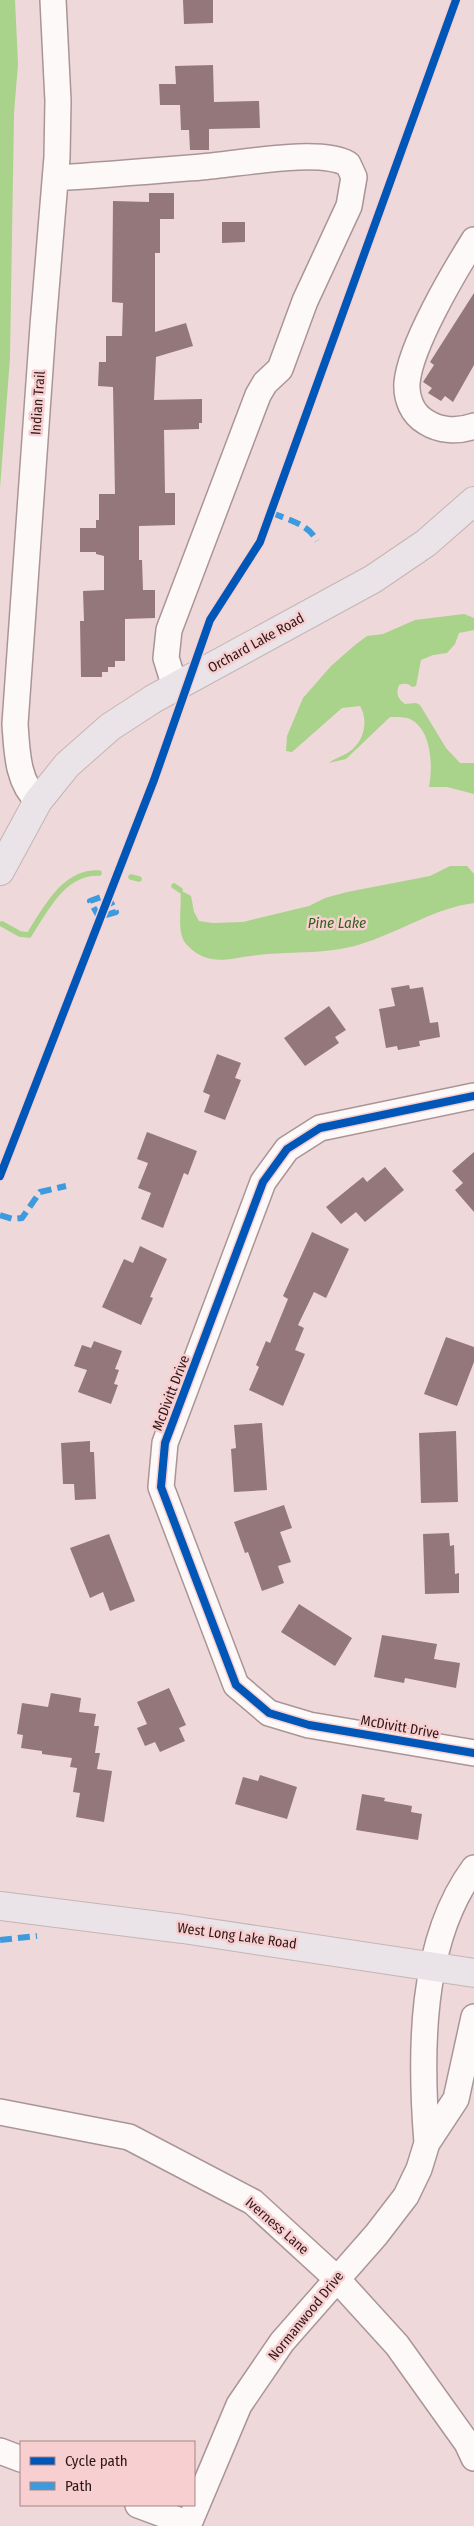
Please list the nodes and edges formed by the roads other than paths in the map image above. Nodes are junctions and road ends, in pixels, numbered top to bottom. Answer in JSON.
{"nodes":[{"id":1,"x":53,"y":0,"type":"edge"},
{"id":2,"x":56,"y":178,"type":"junction"},
{"id":3,"x":474,"y":240,"type":"edge"},
{"id":4,"x":474,"y":426,"type":"edge"},
{"id":5,"x":474,"y":501,"type":"edge"},
{"id":6,"x":175,"y":687,"type":"junction"},
{"id":7,"x":38,"y":801,"type":"junction"},
{"id":8,"x":0,"y":871,"type":"edge"},
{"id":9,"x":474,"y":1096,"type":"edge"},
{"id":10,"x":474,"y":1753,"type":"edge"},
{"id":11,"x":474,"y":1868,"type":"edge"},
{"id":12,"x":0,"y":1906,"type":"edge"},
{"id":13,"x":434,"y":1966,"type":"junction"},
{"id":14,"x":474,"y":1972,"type":"edge"},
{"id":15,"x":474,"y":2017,"type":"edge"},
{"id":16,"x":0,"y":2112,"type":"edge"},
{"id":17,"x":427,"y":2143,"type":"junction"},
{"id":18,"x":336,"y":2278,"type":"junction"},
{"id":19,"x":0,"y":2450,"type":"edge"},
{"id":20,"x":474,"y":2458,"type":"edge"},
{"id":21,"x":20,"y":2459,"type":"edge"},
{"id":22,"x":140,"y":2506,"type":"edge"},
{"id":23,"x":188,"y":2525,"type":"edge"}],
"edges":[{"from":1,"to":2,"type":"street","name":"Indian Trail"},
{"from":2,"to":6,"type":"street"},
{"from":2,"to":7,"type":"street","name":"Indian Trail"},
{"from":3,"to":4,"type":"street"},
{"from":5,"to":6,"type":"main road","name":"Orchard Lake Road"},
{"from":6,"to":7,"type":"main road","name":"Orchard Lake Road"},
{"from":7,"to":8,"type":"main road","name":"Orchard Lake Road"},
{"from":9,"to":10,"type":"street","name":"McDivitt Drive"},
{"from":11,"to":13,"type":"street","name":"Normanwood Drive"},
{"from":12,"to":13,"type":"main road","name":"West Long Lake Road"},
{"from":13,"to":14,"type":"main road","name":"West Long Lake Road"},
{"from":13,"to":17,"type":"street","name":"Normanwood Drive"},
{"from":15,"to":17,"type":"street","name":"Normanwood Drive"},
{"from":16,"to":18,"type":"street","name":"Iverness Lane"},
{"from":17,"to":18,"type":"street","name":"Normanwood Drive"},
{"from":18,"to":20,"type":"street","name":"Iverness Lane"},
{"from":18,"to":23,"type":"street","name":"Normanwood Drive"},
{"from":19,"to":21,"type":"street"},
{"from":22,"to":23,"type":"street"}]}
